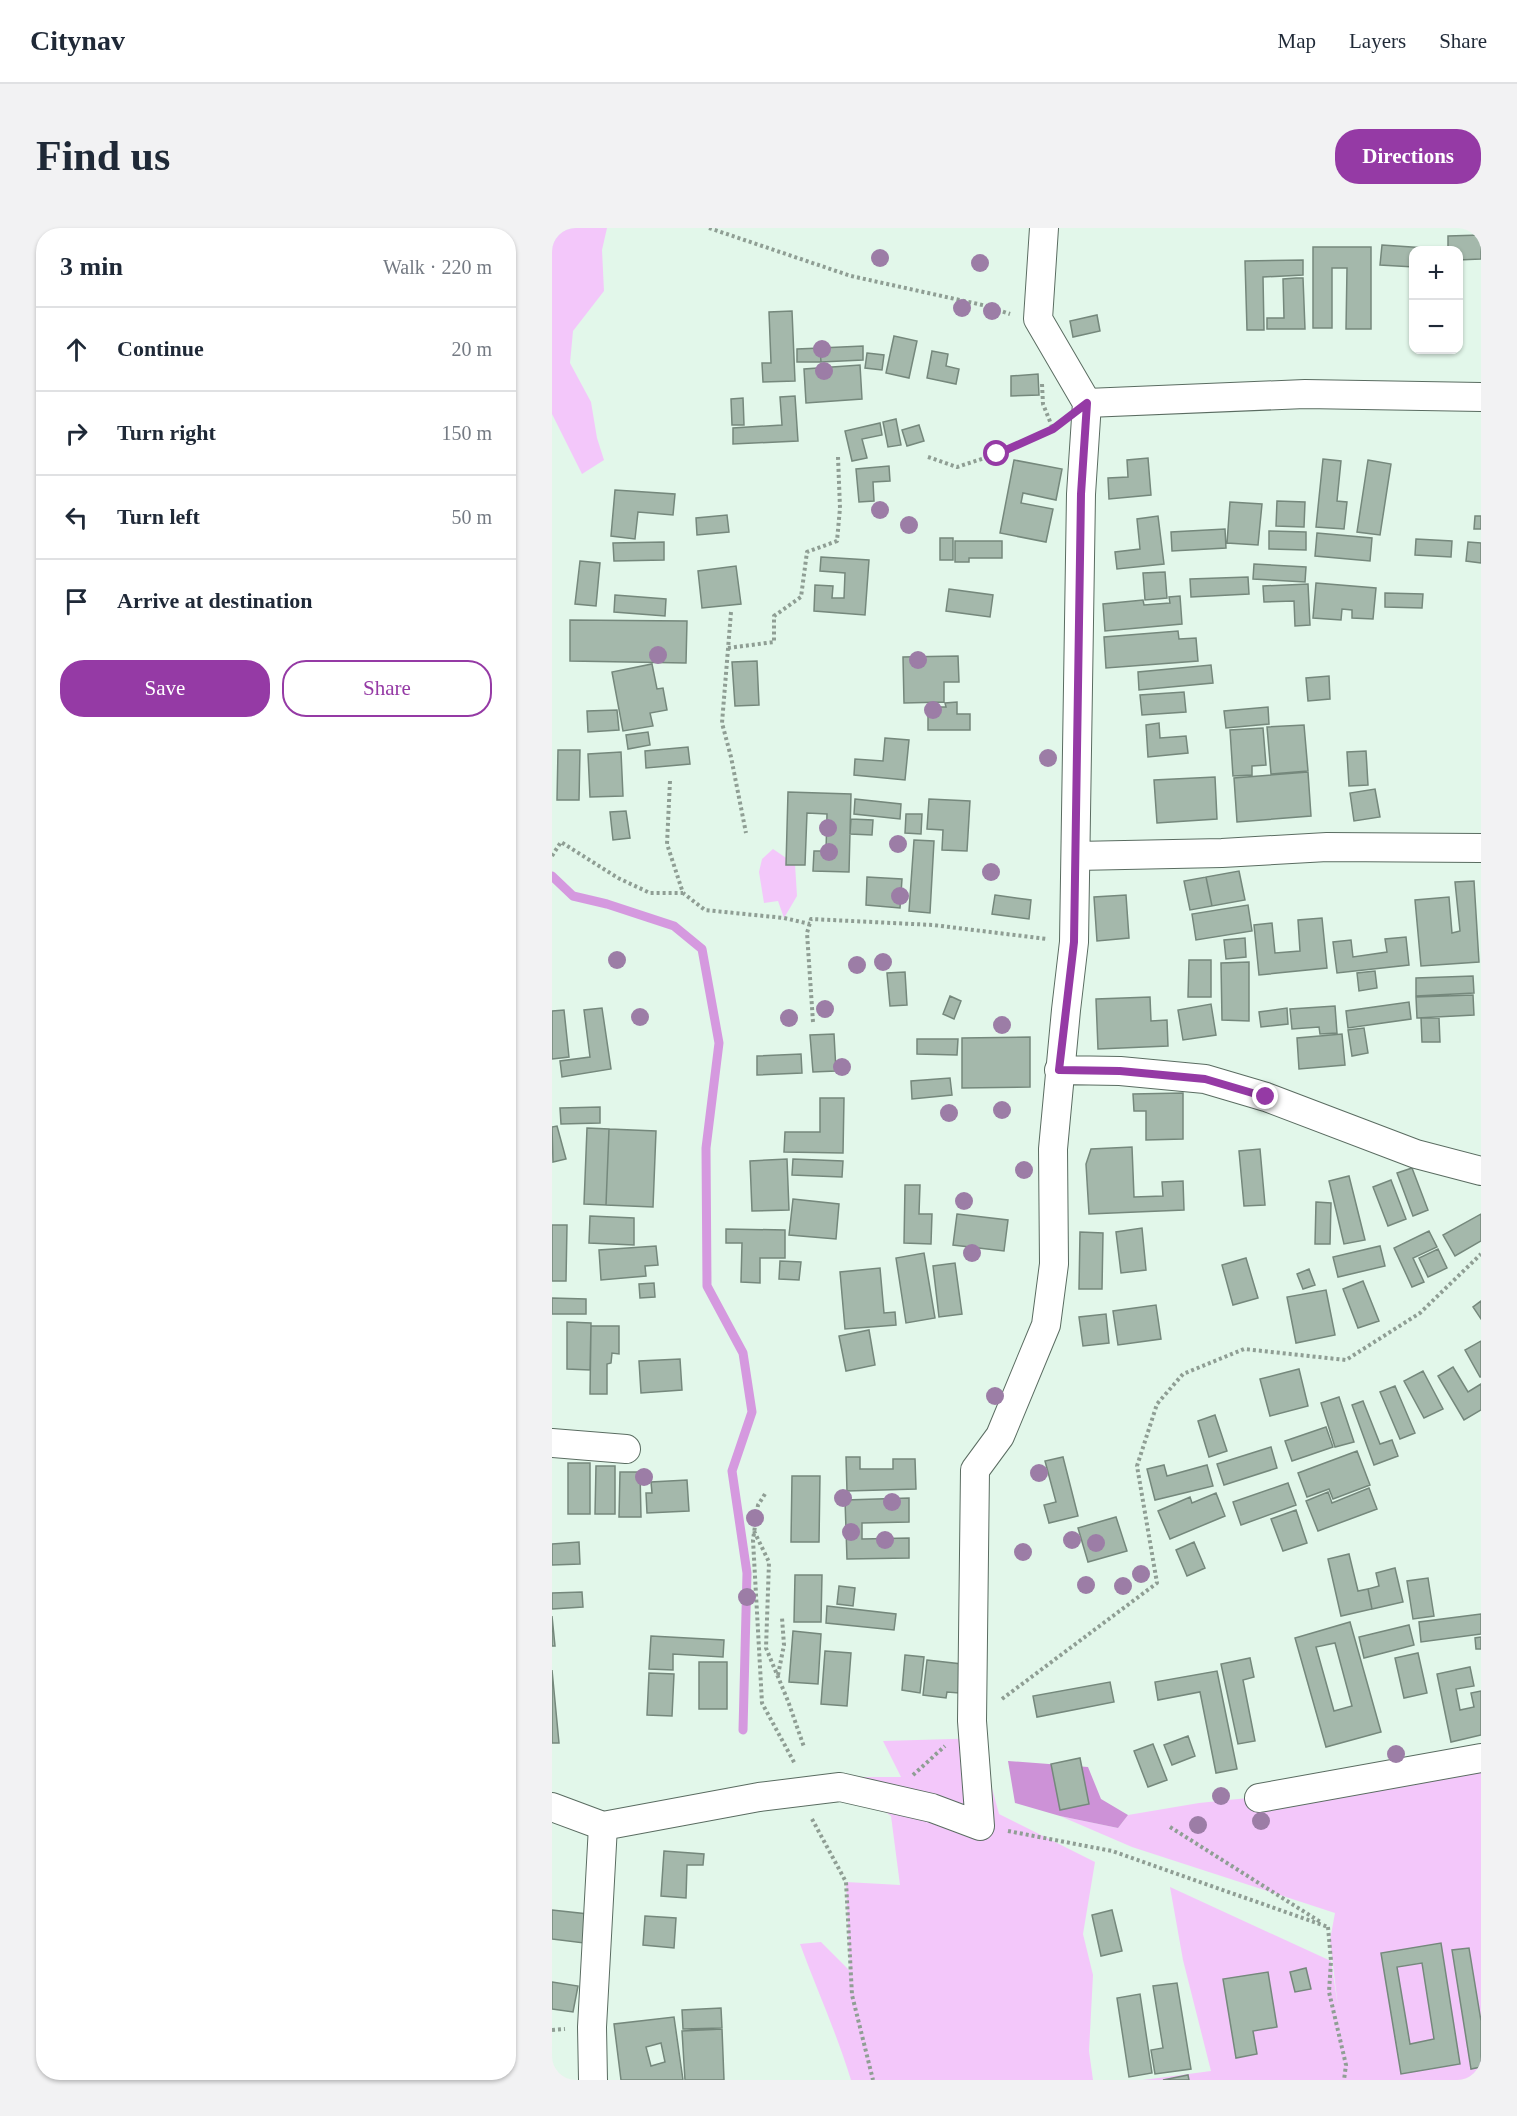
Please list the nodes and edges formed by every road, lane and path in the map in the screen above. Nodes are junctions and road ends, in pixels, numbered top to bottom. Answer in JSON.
{"nodes":[{"id":1,"x":709,"y":228,"type":"edge"},
{"id":2,"x":1044,"y":228,"type":"edge"},
{"id":3,"x":1038,"y":319,"type":"junction"},
{"id":4,"x":1481,"y":397,"type":"edge"},
{"id":5,"x":1087,"y":403,"type":"junction"},
{"id":6,"x":838,"y":457,"type":"dead end"},
{"id":7,"x":928,"y":457,"type":"dead end"},
{"id":8,"x":731,"y":612,"type":"dead end"},
{"id":9,"x":728,"y":648,"type":"junction"},
{"id":10,"x":670,"y":782,"type":"dead end"},
{"id":11,"x":746,"y":833,"type":"dead end"},
{"id":12,"x":1481,"y":848,"type":"edge"},
{"id":13,"x":552,"y":856,"type":"edge"},
{"id":14,"x":1076,"y":856,"type":"junction"},
{"id":15,"x":683,"y":892,"type":"junction"},
{"id":16,"x":810,"y":924,"type":"junction"},
{"id":17,"x":1074,"y":942,"type":"junction"},
{"id":18,"x":813,"y":1022,"type":"dead end"},
{"id":19,"x":1059,"y":1070,"type":"junction"},
{"id":20,"x":1481,"y":1171,"type":"edge"},
{"id":21,"x":1481,"y":1254,"type":"edge"},
{"id":22,"x":552,"y":1443,"type":"edge"},
{"id":23,"x":626,"y":1449,"type":"dead end"},
{"id":24,"x":765,"y":1494,"type":"dead end"},
{"id":25,"x":754,"y":1530,"type":"junction"},
{"id":26,"x":782,"y":1618,"type":"dead end"},
{"id":27,"x":777,"y":1676,"type":"junction"},
{"id":28,"x":972,"y":1721,"type":"junction"},
{"id":29,"x":804,"y":1747,"type":"dead end"},
{"id":30,"x":1481,"y":1758,"type":"edge"},
{"id":31,"x":910,"y":1778,"type":"dead end"},
{"id":32,"x":797,"y":1791,"type":"junction"},
{"id":33,"x":1259,"y":1798,"type":"dead end"},
{"id":34,"x":552,"y":1807,"type":"edge"},
{"id":35,"x":603,"y":1826,"type":"junction"},
{"id":36,"x":980,"y":1826,"type":"junction"},
{"id":37,"x":1170,"y":1827,"type":"dead end"},
{"id":38,"x":1328,"y":1927,"type":"junction"},
{"id":39,"x":593,"y":2080,"type":"edge"},
{"id":40,"x":873,"y":2080,"type":"edge"},
{"id":41,"x":1344,"y":2080,"type":"edge"}],
"edges":[{"from":1,"to":3,"type":"path"},
{"from":2,"to":3,"type":"street"},
{"from":3,"to":5,"type":"street"},
{"from":4,"to":5,"type":"street"},
{"from":5,"to":7,"type":"path"},
{"from":5,"to":14,"type":"street"},
{"from":6,"to":9,"type":"path"},
{"from":8,"to":9,"type":"path"},
{"from":9,"to":11,"type":"path"},
{"from":10,"to":15,"type":"path"},
{"from":12,"to":14,"type":"street"},
{"from":13,"to":15,"type":"path"},
{"from":14,"to":17,"type":"street"},
{"from":15,"to":16,"type":"path"},
{"from":16,"to":17,"type":"path"},
{"from":16,"to":18,"type":"path"},
{"from":17,"to":19,"type":"street"},
{"from":19,"to":20,"type":"street"},
{"from":19,"to":28,"type":"street"},
{"from":21,"to":28,"type":"path"},
{"from":22,"to":23,"type":"street"},
{"from":24,"to":25,"type":"path"},
{"from":25,"to":27,"type":"path"},
{"from":25,"to":32,"type":"path"},
{"from":26,"to":27,"type":"path"},
{"from":27,"to":29,"type":"path"},
{"from":28,"to":31,"type":"path"},
{"from":28,"to":36,"type":"street"},
{"from":30,"to":33,"type":"street"},
{"from":32,"to":35,"type":"street"},
{"from":32,"to":36,"type":"street"},
{"from":32,"to":40,"type":"path"},
{"from":34,"to":35,"type":"street"},
{"from":35,"to":39,"type":"street"},
{"from":36,"to":38,"type":"path"},
{"from":37,"to":38,"type":"path"},
{"from":38,"to":41,"type":"path"}]}
